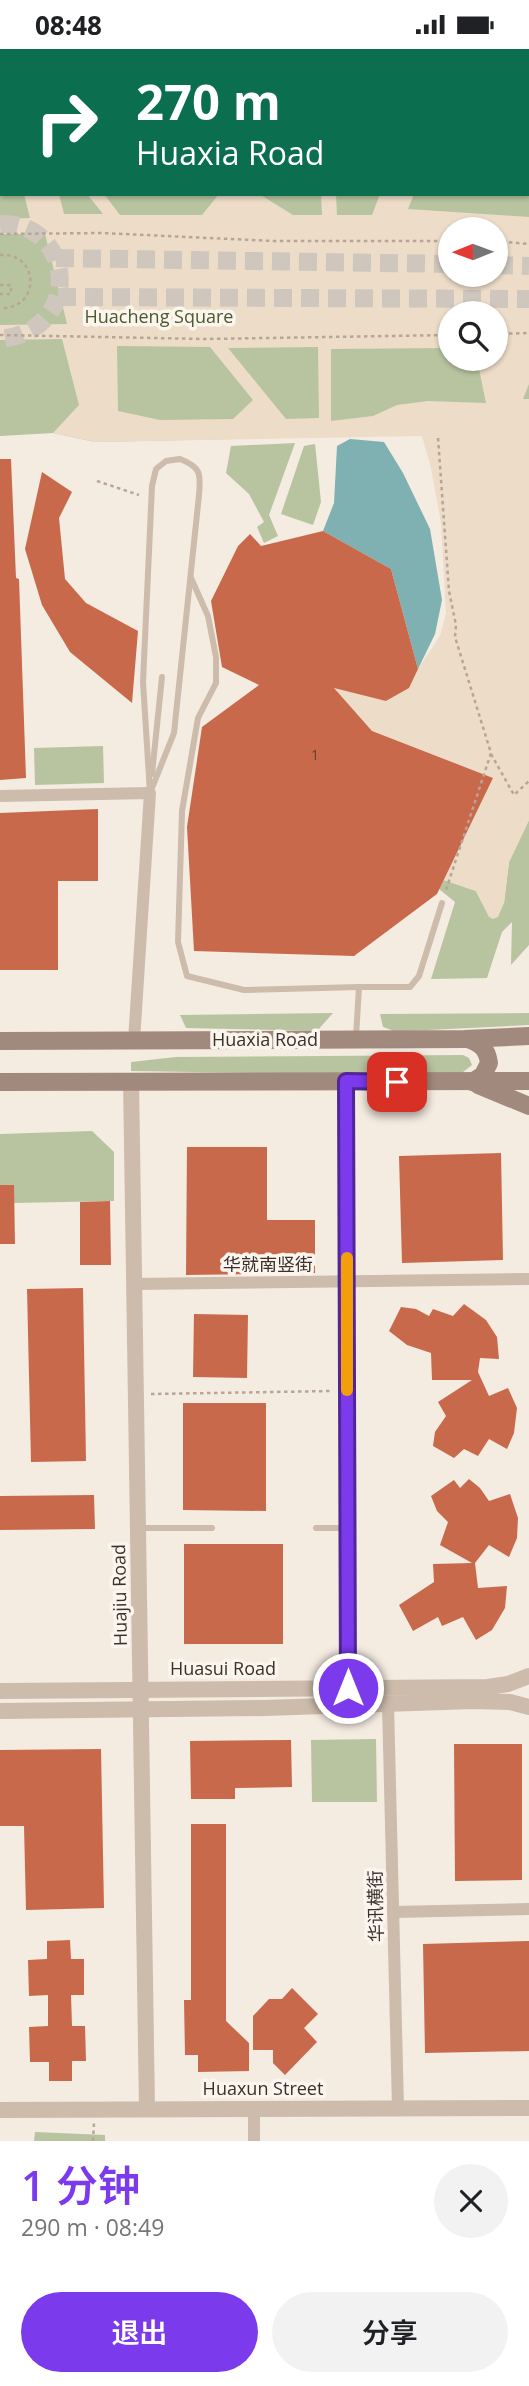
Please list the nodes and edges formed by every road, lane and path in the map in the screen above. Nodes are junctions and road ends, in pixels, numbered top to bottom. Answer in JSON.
{"nodes":[{"id":1,"x":0,"y":234,"type":"edge"},
{"id":2,"x":438,"y":241,"type":"edge"},
{"id":3,"x":508,"y":242,"type":"edge"},
{"id":4,"x":529,"y":244,"type":"edge"},
{"id":5,"x":0,"y":255,"type":"edge"},
{"id":6,"x":0,"y":285,"type":"edge"},
{"id":7,"x":0,"y":294,"type":"edge"},
{"id":8,"x":0,"y":308,"type":"edge"},
{"id":9,"x":529,"y":333,"type":"edge"},
{"id":10,"x":508,"y":334,"type":"edge"},
{"id":11,"x":0,"y":335,"type":"edge"},
{"id":12,"x":438,"y":335,"type":"edge"},
{"id":13,"x":438,"y":438,"type":"dead end"},
{"id":14,"x":97,"y":481,"type":"dead end"},
{"id":15,"x":139,"y":495,"type":"dead end"},
{"id":16,"x":191,"y":577,"type":"junction"},
{"id":17,"x":162,"y":677,"type":"dead end"},
{"id":18,"x":488,"y":746,"type":"dead end"},
{"id":19,"x":491,"y":753,"type":"junction"},
{"id":20,"x":529,"y":782,"type":"edge"},
{"id":21,"x":150,"y":793,"type":"junction"},
{"id":22,"x":0,"y":796,"type":"edge"},
{"id":23,"x":442,"y":903,"type":"joint"},
{"id":24,"x":359,"y":987,"type":"junction"},
{"id":25,"x":529,"y":1036,"type":"edge"},
{"id":26,"x":356,"y":1039,"type":"junction"},
{"id":27,"x":465,"y":1039,"type":"junction"},
{"id":28,"x":0,"y":1041,"type":"edge"},
{"id":29,"x":134,"y":1041,"type":"junction"},
{"id":30,"x":0,"y":1081,"type":"edge"},
{"id":31,"x":131,"y":1081,"type":"junction"},
{"id":32,"x":346,"y":1081,"type":"junction"},
{"id":33,"x":529,"y":1081,"type":"edge"},
{"id":34,"x":472,"y":1082,"type":"junction"},
{"id":35,"x":529,"y":1106,"type":"edge"},
{"id":36,"x":529,"y":1279,"type":"edge"},
{"id":37,"x":347,"y":1282,"type":"junction"},
{"id":38,"x":134,"y":1284,"type":"junction"},
{"id":39,"x":337,"y":1391,"type":"dead end"},
{"id":40,"x":151,"y":1394,"type":"dead end"},
{"id":41,"x":138,"y":1528,"type":"junction"},
{"id":42,"x":212,"y":1528,"type":"dead end"},
{"id":43,"x":316,"y":1528,"type":"dead end"},
{"id":44,"x":347,"y":1528,"type":"junction"},
{"id":45,"x":529,"y":1676,"type":"edge"},
{"id":46,"x":348,"y":1688,"type":"junction"},
{"id":47,"x":141,"y":1689,"type":"junction"},
{"id":48,"x":0,"y":1691,"type":"edge"},
{"id":49,"x":388,"y":1704,"type":"junction"},
{"id":50,"x":529,"y":1707,"type":"edge"},
{"id":51,"x":141,"y":1709,"type":"junction"},
{"id":52,"x":0,"y":1711,"type":"edge"},
{"id":53,"x":529,"y":1909,"type":"edge"},
{"id":54,"x":393,"y":1912,"type":"junction"},
{"id":55,"x":528,"y":2107,"type":"edge"},
{"id":56,"x":398,"y":2108,"type":"junction"},
{"id":57,"x":147,"y":2109,"type":"junction"},
{"id":58,"x":254,"y":2109,"type":"junction"},
{"id":59,"x":0,"y":2111,"type":"edge"},
{"id":60,"x":94,"y":2122,"type":"dead end"},
{"id":61,"x":93,"y":2141,"type":"edge"},
{"id":62,"x":254,"y":2141,"type":"edge"}],
"edges":[{"from":1,"to":2,"type":"path"},
{"from":3,"to":4,"type":"path"},
{"from":5,"to":8,"type":"path"},
{"from":6,"to":7,"type":"path"},
{"from":9,"to":10,"type":"path"},
{"from":11,"to":12,"type":"path"},
{"from":13,"to":19,"type":"path"},
{"from":14,"to":15,"type":"path"},
{"from":16,"to":21,"type":"lane"},
{"from":16,"to":21,"type":"lane"},
{"from":16,"to":24,"type":"lane"},
{"from":17,"to":21,"type":"lane"},
{"from":18,"to":19,"type":"path"},
{"from":19,"to":20,"type":"path"},
{"from":19,"to":23,"type":"path"},
{"from":21,"to":22,"type":"street"},
{"from":21,"to":29,"type":"street"},
{"from":23,"to":24,"type":"lane"},
{"from":24,"to":26,"type":"lane"},
{"from":25,"to":27,"type":"main road","name":"Huaxia Road"},
{"from":26,"to":27,"type":"main road","name":"Huaxia Road"},
{"from":26,"to":29,"type":"main road","name":"Huaxia Road"},
{"from":27,"to":34,"type":"main road"},
{"from":28,"to":29,"type":"main road","name":"Huaxia Road"},
{"from":30,"to":31,"type":"main road"},
{"from":31,"to":32,"type":"main road"},
{"from":31,"to":38,"type":"street","name":"Huajiu Road"},
{"from":32,"to":34,"type":"main road"},
{"from":32,"to":37,"type":"street"},
{"from":33,"to":34,"type":"main road"},
{"from":34,"to":35,"type":"main road"},
{"from":36,"to":37,"type":"street","name":"华就南竖街"},
{"from":37,"to":38,"type":"street","name":"华就南竖街"},
{"from":37,"to":44,"type":"street"},
{"from":38,"to":41,"type":"street","name":"Huajiu Road"},
{"from":39,"to":40,"type":"path"},
{"from":41,"to":42,"type":"lane"},
{"from":41,"to":47,"type":"street","name":"Huajiu Road"},
{"from":43,"to":44,"type":"lane"},
{"from":44,"to":46,"type":"street"},
{"from":45,"to":46,"type":"street","name":"Huasui Road"},
{"from":46,"to":47,"type":"street","name":"Huasui Road"},
{"from":47,"to":48,"type":"street","name":"Huasui Road"},
{"from":47,"to":51,"type":"street","name":"Huajiu Road"},
{"from":49,"to":50,"type":"street"},
{"from":49,"to":51,"type":"street"},
{"from":49,"to":54,"type":"street","name":"华讯横街"},
{"from":51,"to":52,"type":"street"},
{"from":51,"to":57,"type":"street","name":"Huajiu Road"},
{"from":53,"to":54,"type":"street"},
{"from":54,"to":56,"type":"street","name":"华讯横街"},
{"from":55,"to":56,"type":"street","name":"Huaxun Street"},
{"from":56,"to":58,"type":"street","name":"Huaxun Street"},
{"from":57,"to":58,"type":"street","name":"Huaxun Street"},
{"from":57,"to":59,"type":"street","name":"Huaxun Street"},
{"from":58,"to":62,"type":"street"},
{"from":60,"to":61,"type":"path"}]}
